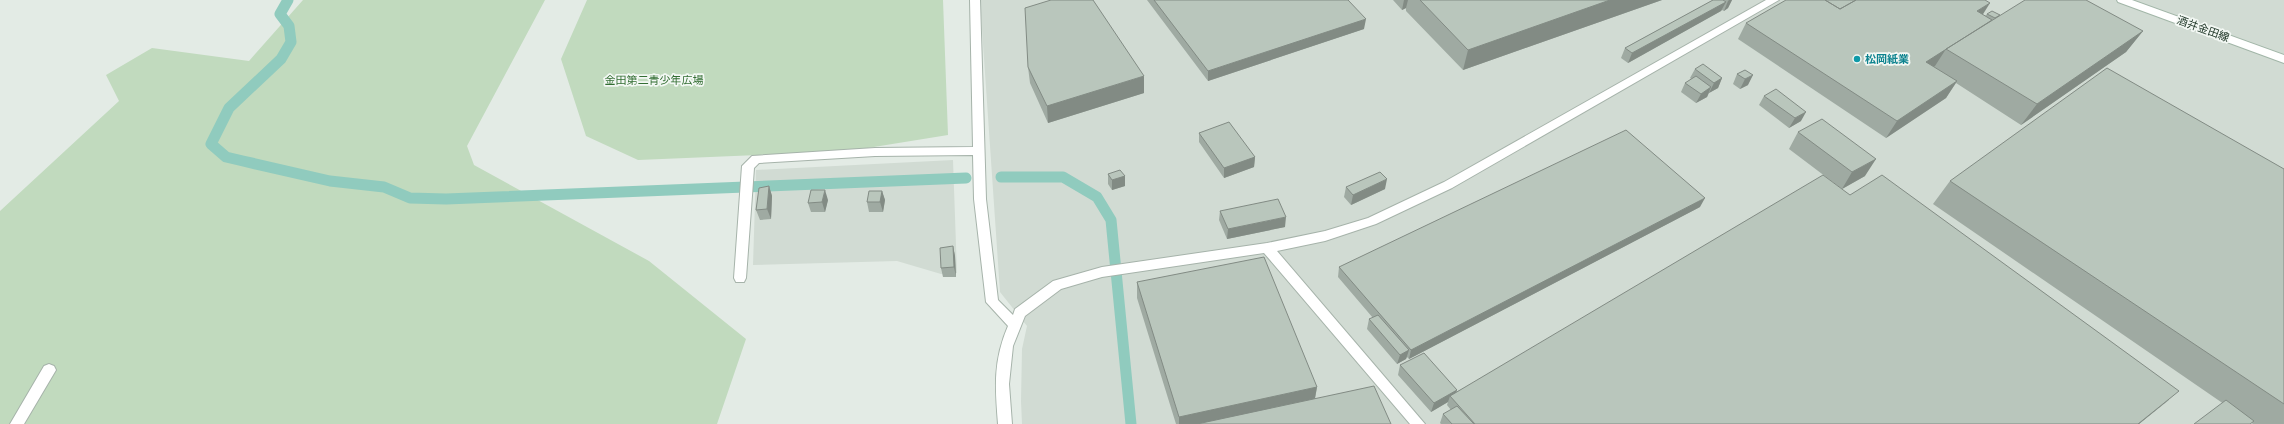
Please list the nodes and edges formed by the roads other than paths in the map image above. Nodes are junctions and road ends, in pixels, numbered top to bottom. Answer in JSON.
{"nodes":[{"id":1,"x":975,"y":0,"type":"edge"},
{"id":2,"x":1774,"y":0,"type":"edge"},
{"id":3,"x":2122,"y":0,"type":"edge"},
{"id":4,"x":2284,"y":59,"type":"edge"},
{"id":5,"x":977,"y":151,"type":"junction"},
{"id":6,"x":1267,"y":248,"type":"junction"},
{"id":7,"x":740,"y":278,"type":"dead end"},
{"id":8,"x":1015,"y":325,"type":"junction"},
{"id":9,"x":48,"y":370,"type":"dead end"},
{"id":10,"x":17,"y":424,"type":"edge"},
{"id":11,"x":1005,"y":424,"type":"edge"},
{"id":12,"x":1418,"y":424,"type":"edge"}],
"edges":[{"from":1,"to":5,"type":"street"},
{"from":2,"to":6,"type":"street"},
{"from":3,"to":4,"type":"street","name":"酒井金田線"},
{"from":5,"to":7,"type":"street"},
{"from":5,"to":8,"type":"street"},
{"from":6,"to":8,"type":"street"},
{"from":6,"to":12,"type":"street"},
{"from":8,"to":11,"type":"street"},
{"from":9,"to":10,"type":"street"}]}
